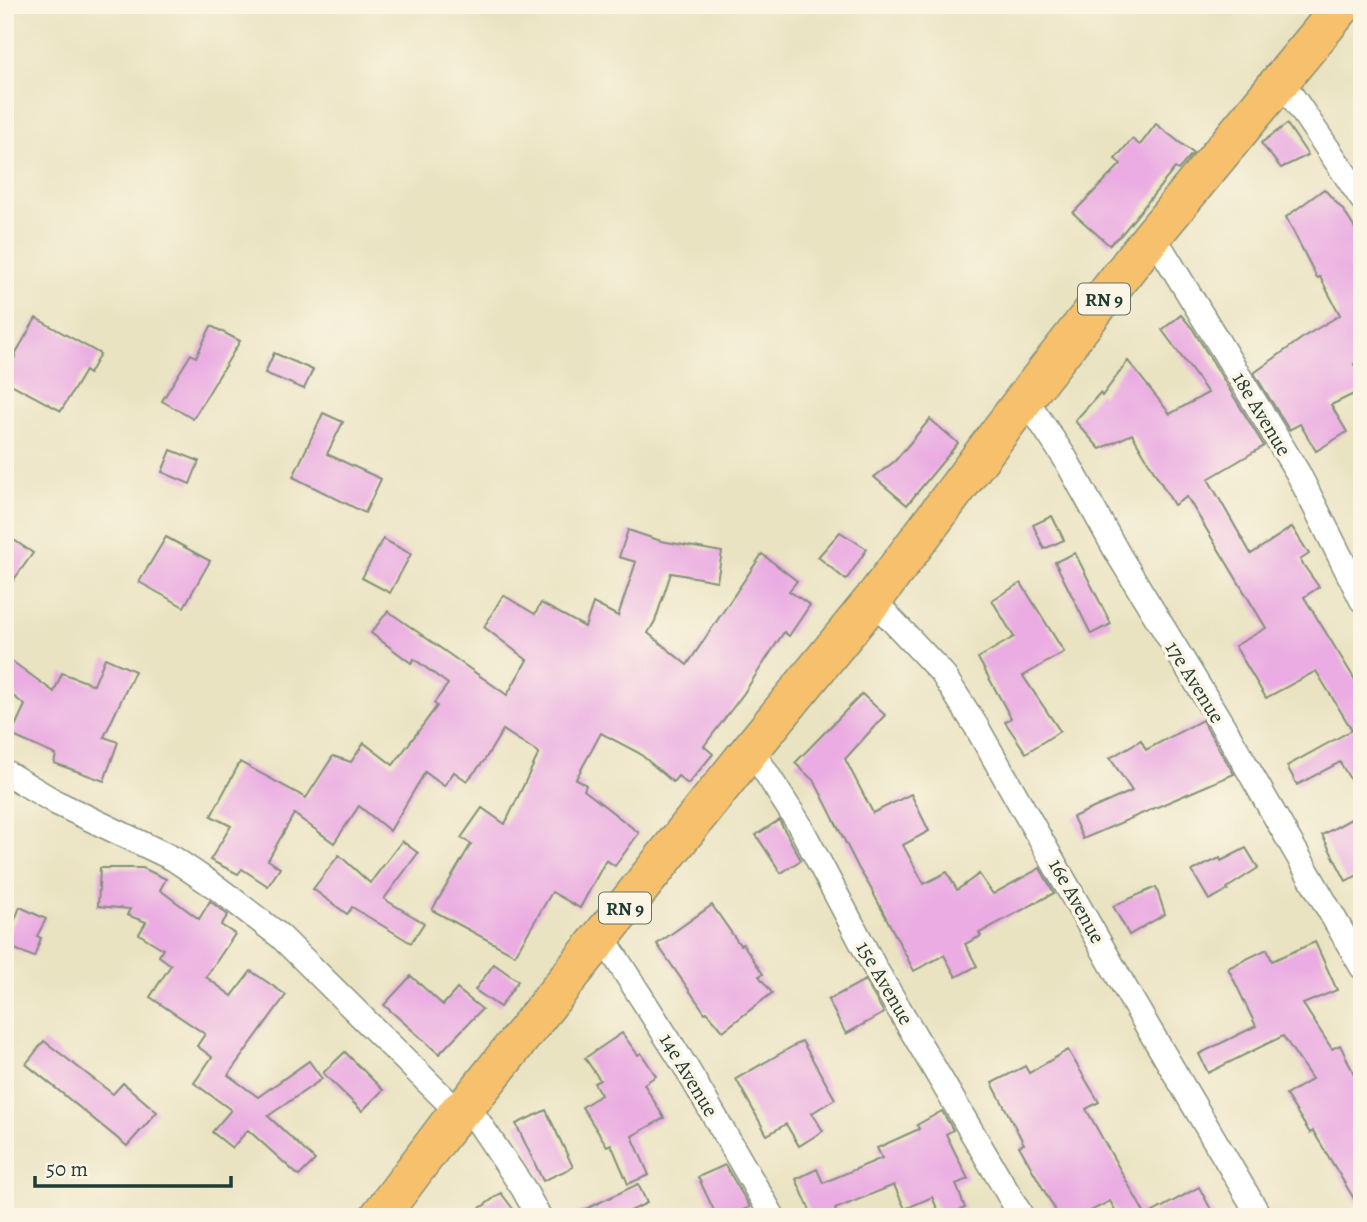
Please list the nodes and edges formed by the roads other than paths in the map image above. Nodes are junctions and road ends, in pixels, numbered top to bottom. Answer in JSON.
{"nodes":[{"id":1,"x":1343,"y":5,"type":"edge"},
{"id":2,"x":1281,"y":79,"type":"junction"},
{"id":3,"x":1362,"y":199,"type":"edge"},
{"id":4,"x":1153,"y":234,"type":"junction"},
{"id":5,"x":1025,"y":398,"type":"junction"},
{"id":6,"x":873,"y":600,"type":"junction"},
{"id":7,"x":1362,"y":600,"type":"edge"},
{"id":8,"x":751,"y":749,"type":"junction"},
{"id":9,"x":5,"y":772,"type":"edge"},
{"id":10,"x":602,"y":936,"type":"junction"},
{"id":11,"x":1362,"y":967,"type":"edge"},
{"id":12,"x":462,"y":1108,"type":"junction"},
{"id":13,"x":379,"y":1217,"type":"edge"},
{"id":14,"x":539,"y":1217,"type":"edge"},
{"id":15,"x":773,"y":1217,"type":"edge"},
{"id":16,"x":1021,"y":1217,"type":"edge"},
{"id":17,"x":1260,"y":1217,"type":"edge"}],
"edges":[{"from":1,"to":2,"type":"main road","number":"RN 9"},
{"from":2,"to":3,"type":"street"},
{"from":2,"to":4,"type":"main road","number":"RN 9"},
{"from":4,"to":5,"type":"main road","number":"RN 9"},
{"from":4,"to":7,"type":"street","name":"18e Avenue"},
{"from":5,"to":6,"type":"main road","number":"RN 9"},
{"from":5,"to":11,"type":"street","name":"17e Avenue"},
{"from":6,"to":8,"type":"main road","number":"RN 9"},
{"from":6,"to":17,"type":"street","name":"16e Avenue"},
{"from":8,"to":10,"type":"main road","number":"RN 9"},
{"from":8,"to":16,"type":"street","name":"15e Avenue"},
{"from":9,"to":12,"type":"street"},
{"from":10,"to":12,"type":"main road","number":"RN 9"},
{"from":10,"to":15,"type":"street","name":"14e Avenue"},
{"from":12,"to":13,"type":"main road","number":"RN 9"},
{"from":12,"to":14,"type":"street"}]}
